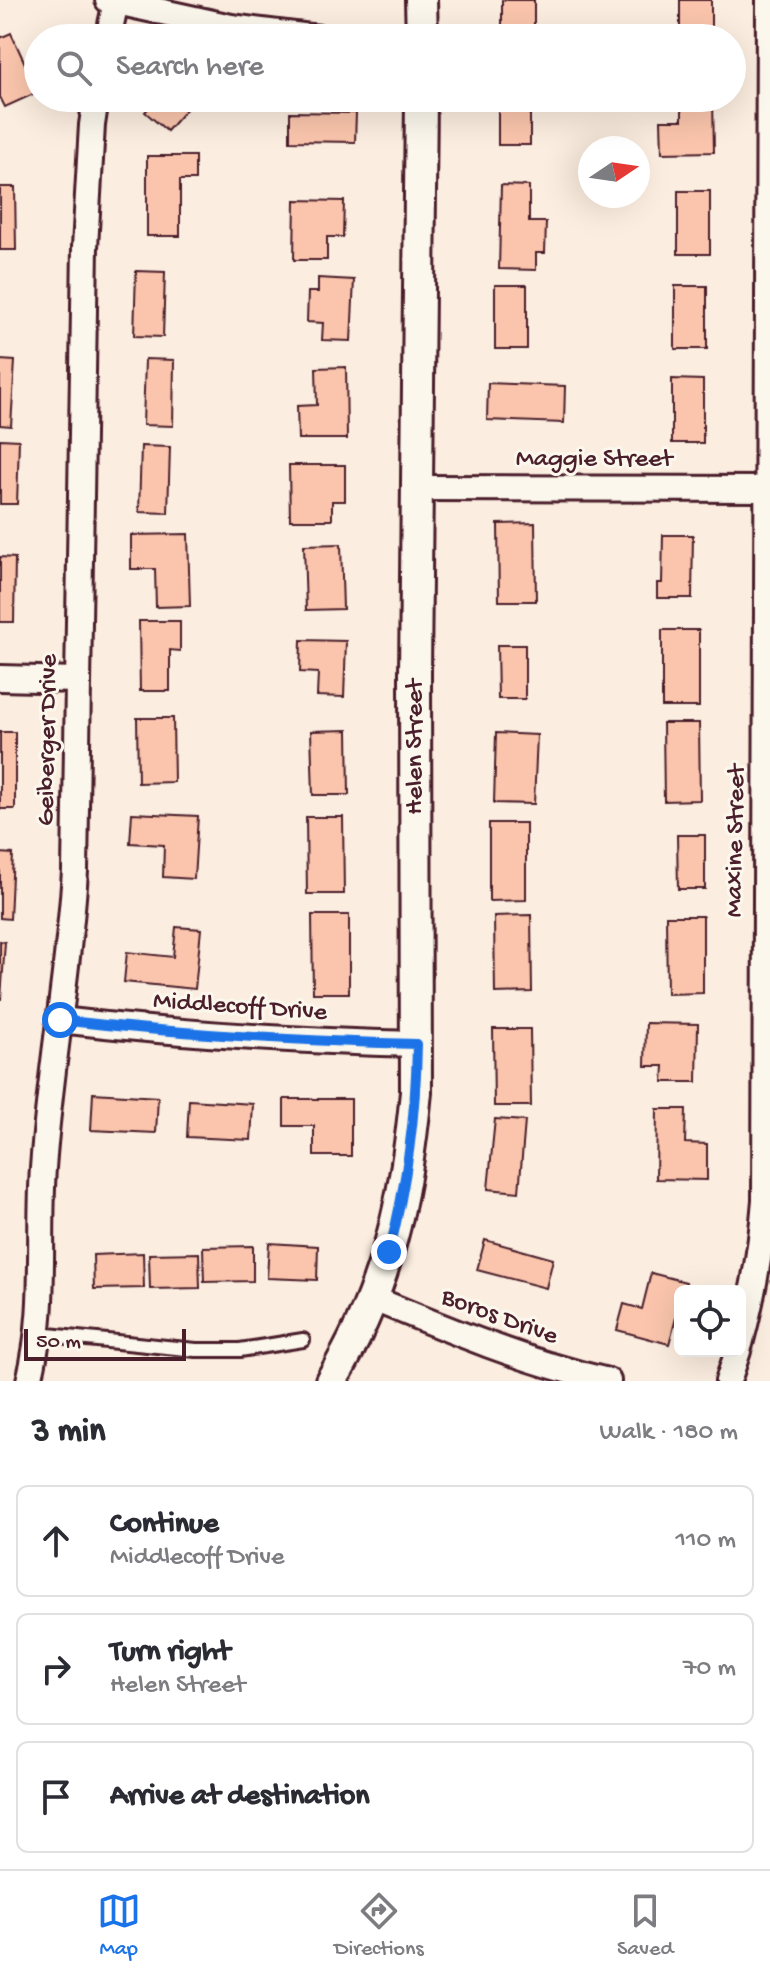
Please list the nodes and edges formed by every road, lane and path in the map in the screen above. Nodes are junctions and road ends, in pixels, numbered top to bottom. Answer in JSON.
{"nodes":[{"id":1,"x":421,"y":0,"type":"edge"},
{"id":2,"x":769,"y":0,"type":"edge"},
{"id":3,"x":112,"y":1,"type":"edge"},
{"id":4,"x":110,"y":24,"type":"edge"},
{"id":5,"x":217,"y":24,"type":"edge"},
{"id":6,"x":422,"y":24,"type":"edge"},
{"id":7,"x":94,"y":112,"type":"edge"},
{"id":8,"x":421,"y":112,"type":"edge"},
{"id":9,"x":417,"y":488,"type":"junction"},
{"id":10,"x":769,"y":489,"type":"edge"},
{"id":11,"x":0,"y":678,"type":"edge"},
{"id":12,"x":77,"y":680,"type":"junction"},
{"id":13,"x":768,"y":802,"type":"edge"},
{"id":14,"x":60,"y":1020,"type":"junction"},
{"id":15,"x":417,"y":1044,"type":"junction"},
{"id":16,"x":767,"y":1117,"type":"edge"},
{"id":17,"x":374,"y":1299,"type":"junction"},
{"id":18,"x":746,"y":1323,"type":"edge"},
{"id":19,"x":38,"y":1334,"type":"junction"},
{"id":20,"x":303,"y":1340,"type":"dead end"},
{"id":21,"x":736,"y":1357,"type":"edge"},
{"id":22,"x":29,"y":1381,"type":"edge"},
{"id":23,"x":331,"y":1381,"type":"edge"},
{"id":24,"x":608,"y":1381,"type":"edge"},
{"id":25,"x":728,"y":1381,"type":"edge"}],
"edges":[{"from":1,"to":6,"type":"street"},
{"from":2,"to":10,"type":"street","name":"Maxine Street"},
{"from":3,"to":4,"type":"street"},
{"from":3,"to":5,"type":"street"},
{"from":7,"to":12,"type":"street","name":"Geiberger Drive"},
{"from":8,"to":9,"type":"street","name":"Helen Street"},
{"from":9,"to":10,"type":"street","name":"Maggie Street"},
{"from":9,"to":15,"type":"street","name":"Helen Street"},
{"from":10,"to":13,"type":"street","name":"Maxine Street"},
{"from":11,"to":12,"type":"street"},
{"from":12,"to":14,"type":"street","name":"Geiberger Drive"},
{"from":13,"to":16,"type":"street","name":"Maxine Street"},
{"from":14,"to":15,"type":"street","name":"Middlecoff Drive"},
{"from":14,"to":19,"type":"street","name":"Geiberger Drive"},
{"from":15,"to":17,"type":"street","name":"Helen Street"},
{"from":16,"to":18,"type":"street","name":"Maxine Street"},
{"from":17,"to":23,"type":"street","name":"Helen Street"},
{"from":17,"to":24,"type":"street","name":"Boros Drive"},
{"from":19,"to":20,"type":"lane"},
{"from":19,"to":22,"type":"street","name":"Geiberger Drive"},
{"from":21,"to":25,"type":"street"}]}
